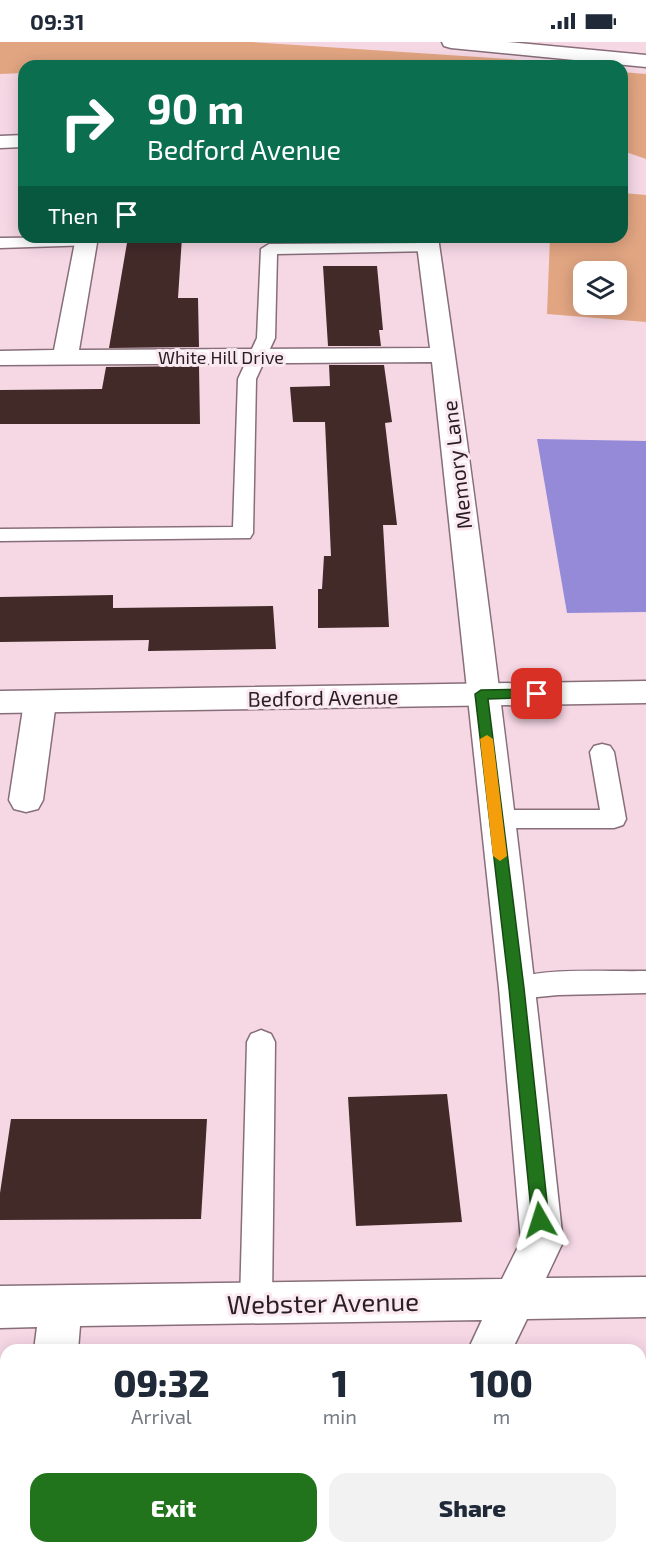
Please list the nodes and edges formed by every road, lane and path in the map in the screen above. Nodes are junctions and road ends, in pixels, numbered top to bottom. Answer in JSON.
{"nodes":[{"id":1,"x":451,"y":42,"type":"edge"},
{"id":2,"x":597,"y":42,"type":"edge"},
{"id":3,"x":646,"y":47,"type":"edge"},
{"id":4,"x":646,"y":61,"type":"edge"},
{"id":5,"x":18,"y":141,"type":"edge"},
{"id":6,"x":0,"y":142,"type":"edge"},
{"id":7,"x":18,"y":242,"type":"edge"},
{"id":8,"x":0,"y":243,"type":"edge"},
{"id":9,"x":86,"y":243,"type":"edge"},
{"id":10,"x":404,"y":243,"type":"edge"},
{"id":11,"x":427,"y":243,"type":"edge"},
{"id":12,"x":442,"y":355,"type":"junction"},
{"id":13,"x":256,"y":357,"type":"junction"},
{"id":14,"x":0,"y":358,"type":"edge"},
{"id":15,"x":65,"y":358,"type":"junction"},
{"id":16,"x":0,"y":535,"type":"edge"},
{"id":17,"x":646,"y":692,"type":"edge"},
{"id":18,"x":481,"y":694,"type":"junction"},
{"id":19,"x":0,"y":702,"type":"edge"},
{"id":20,"x":40,"y":702,"type":"junction"},
{"id":21,"x":602,"y":752,"type":"dead end"},
{"id":22,"x":26,"y":800,"type":"dead end"},
{"id":23,"x":496,"y":819,"type":"junction"},
{"id":24,"x":646,"y":982,"type":"edge"},
{"id":25,"x":517,"y":988,"type":"junction"},
{"id":26,"x":261,"y":1042,"type":"dead end"},
{"id":27,"x":646,"y":1297,"type":"edge"},
{"id":28,"x":514,"y":1299,"type":"junction"},
{"id":29,"x":256,"y":1303,"type":"junction"},
{"id":30,"x":61,"y":1306,"type":"junction"},
{"id":31,"x":0,"y":1307,"type":"edge"},
{"id":32,"x":57,"y":1344,"type":"edge"},
{"id":33,"x":492,"y":1344,"type":"edge"}],
"edges":[{"from":1,"to":4,"type":"street"},
{"from":2,"to":3,"type":"street"},
{"from":5,"to":6,"type":"street"},
{"from":7,"to":8,"type":"lane"},
{"from":9,"to":15,"type":"street"},
{"from":10,"to":13,"type":"lane"},
{"from":11,"to":12,"type":"street","name":"Memory Lane"},
{"from":12,"to":13,"type":"street","name":"White Hill Drive"},
{"from":12,"to":18,"type":"street","name":"Memory Lane"},
{"from":13,"to":15,"type":"street","name":"White Hill Drive"},
{"from":13,"to":16,"type":"lane"},
{"from":14,"to":15,"type":"street","name":"White Hill Drive"},
{"from":17,"to":18,"type":"street","name":"Bedford Avenue"},
{"from":18,"to":20,"type":"street","name":"Bedford Avenue"},
{"from":18,"to":23,"type":"street","name":"Memory Lane"},
{"from":19,"to":20,"type":"street","name":"Bedford Avenue"},
{"from":20,"to":22,"type":"street"},
{"from":21,"to":23,"type":"lane"},
{"from":23,"to":25,"type":"street","name":"Memory Lane"},
{"from":24,"to":25,"type":"lane"},
{"from":25,"to":28,"type":"street","name":"Memory Lane"},
{"from":26,"to":29,"type":"lane"},
{"from":27,"to":28,"type":"street","name":"Webster Avenue"},
{"from":28,"to":29,"type":"street","name":"Webster Avenue"},
{"from":28,"to":33,"type":"street","name":"Memory Lane"},
{"from":29,"to":30,"type":"street","name":"Webster Avenue"},
{"from":30,"to":31,"type":"street","name":"Webster Avenue"},
{"from":30,"to":32,"type":"street"}]}
